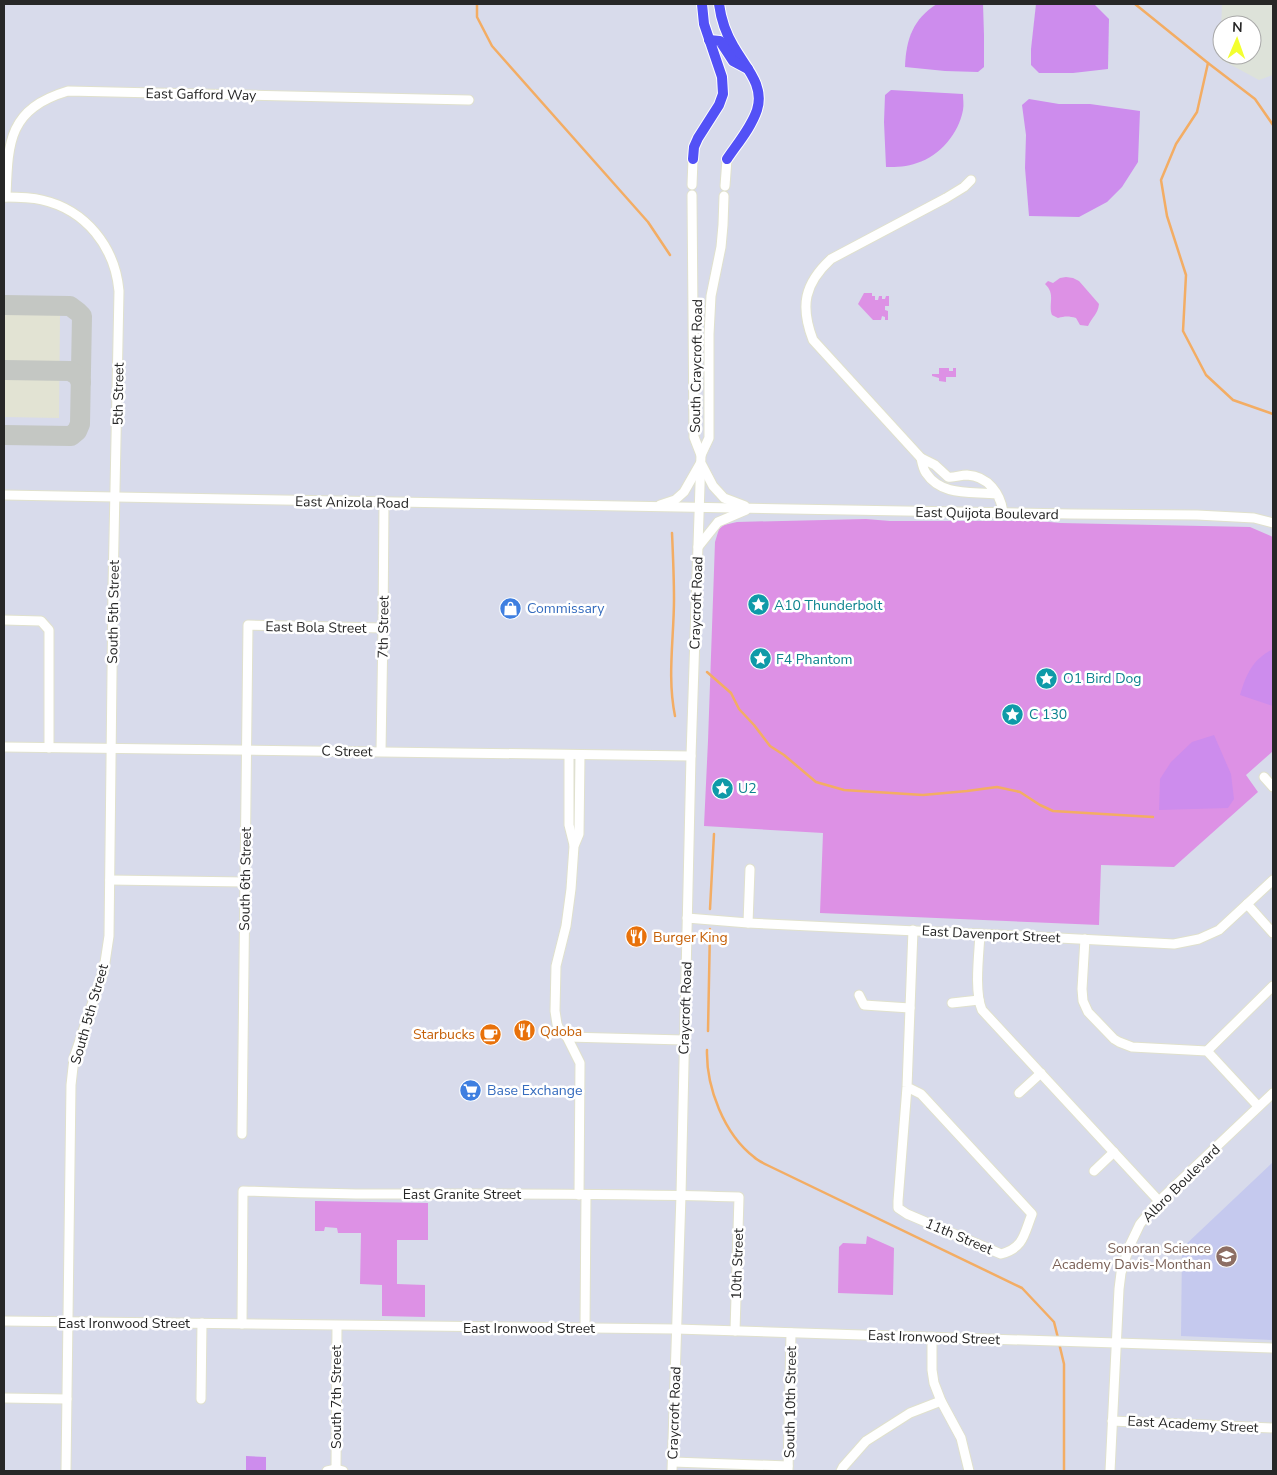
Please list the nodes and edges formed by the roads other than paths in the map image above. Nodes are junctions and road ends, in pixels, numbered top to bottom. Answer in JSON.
{"nodes":[{"id":1,"x":702,"y":4,"type":"edge"},
{"id":2,"x":719,"y":4,"type":"edge"},
{"id":3,"x":709,"y":40,"type":"junction"},
{"id":4,"x":749,"y":69,"type":"junction"},
{"id":5,"x":470,"y":100,"type":"dead end"},
{"id":6,"x":693,"y":159,"type":"joint"},
{"id":7,"x":727,"y":159,"type":"joint"},
{"id":8,"x":971,"y":180,"type":"dead end"},
{"id":9,"x":692,"y":185,"type":"dead end"},
{"id":10,"x":725,"y":186,"type":"dead end"},
{"id":11,"x":692,"y":195,"type":"dead end"},
{"id":12,"x":724,"y":196,"type":"dead end"},
{"id":13,"x":5,"y":197,"type":"edge"},
{"id":14,"x":921,"y":458,"type":"junction"},
{"id":15,"x":701,"y":459,"type":"junction"},
{"id":16,"x":997,"y":494,"type":"junction"},
{"id":17,"x":4,"y":495,"type":"edge"},
{"id":18,"x":115,"y":498,"type":"junction"},
{"id":19,"x":384,"y":502,"type":"junction"},
{"id":20,"x":653,"y":507,"type":"junction"},
{"id":21,"x":699,"y":508,"type":"junction"},
{"id":22,"x":750,"y":509,"type":"junction"},
{"id":23,"x":1002,"y":513,"type":"junction"},
{"id":24,"x":1273,"y":523,"type":"edge"},
{"id":25,"x":698,"y":547,"type":"junction"},
{"id":26,"x":4,"y":620,"type":"edge"},
{"id":27,"x":248,"y":625,"type":"joint"},
{"id":28,"x":383,"y":628,"type":"junction"},
{"id":29,"x":4,"y":747,"type":"edge"},
{"id":30,"x":48,"y":748,"type":"junction"},
{"id":31,"x":112,"y":748,"type":"junction"},
{"id":32,"x":247,"y":749,"type":"junction"},
{"id":33,"x":381,"y":751,"type":"junction"},
{"id":34,"x":570,"y":755,"type":"junction"},
{"id":35,"x":580,"y":755,"type":"junction"},
{"id":36,"x":691,"y":756,"type":"junction"},
{"id":37,"x":1264,"y":777,"type":"dead end"},
{"id":38,"x":1273,"y":787,"type":"edge"},
{"id":39,"x":574,"y":846,"type":"junction"},
{"id":40,"x":750,"y":869,"type":"dead end"},
{"id":41,"x":110,"y":880,"type":"junction"},
{"id":42,"x":1273,"y":880,"type":"edge"},
{"id":43,"x":245,"y":882,"type":"junction"},
{"id":44,"x":1247,"y":904,"type":"junction"},
{"id":45,"x":687,"y":918,"type":"junction"},
{"id":46,"x":748,"y":923,"type":"junction"},
{"id":47,"x":913,"y":930,"type":"junction"},
{"id":48,"x":1273,"y":933,"type":"edge"},
{"id":49,"x":980,"y":934,"type":"junction"},
{"id":50,"x":1085,"y":939,"type":"junction"},
{"id":51,"x":1273,"y":986,"type":"edge"},
{"id":52,"x":859,"y":995,"type":"dead end"},
{"id":53,"x":979,"y":1000,"type":"junction"},
{"id":54,"x":952,"y":1003,"type":"dead end"},
{"id":55,"x":910,"y":1008,"type":"junction"},
{"id":56,"x":567,"y":1038,"type":"junction"},
{"id":57,"x":684,"y":1040,"type":"junction"},
{"id":58,"x":1207,"y":1051,"type":"junction"},
{"id":59,"x":1041,"y":1073,"type":"junction"},
{"id":60,"x":907,"y":1088,"type":"junction"},
{"id":61,"x":1273,"y":1092,"type":"edge"},
{"id":62,"x":1019,"y":1093,"type":"dead end"},
{"id":63,"x":1258,"y":1106,"type":"junction"},
{"id":64,"x":242,"y":1134,"type":"dead end"},
{"id":65,"x":1114,"y":1152,"type":"junction"},
{"id":66,"x":1094,"y":1171,"type":"dead end"},
{"id":67,"x":583,"y":1195,"type":"junction"},
{"id":68,"x":681,"y":1195,"type":"junction"},
{"id":69,"x":739,"y":1197,"type":"joint"},
{"id":70,"x":1159,"y":1201,"type":"junction"},
{"id":71,"x":4,"y":1321,"type":"edge"},
{"id":72,"x":68,"y":1322,"type":"junction"},
{"id":73,"x":202,"y":1323,"type":"junction"},
{"id":74,"x":242,"y":1324,"type":"junction"},
{"id":75,"x":337,"y":1326,"type":"junction"},
{"id":76,"x":585,"y":1328,"type":"junction"},
{"id":77,"x":676,"y":1329,"type":"junction"},
{"id":78,"x":735,"y":1331,"type":"junction"},
{"id":79,"x":791,"y":1333,"type":"junction"},
{"id":80,"x":932,"y":1337,"type":"junction"},
{"id":81,"x":1116,"y":1343,"type":"junction"},
{"id":82,"x":1273,"y":1348,"type":"edge"},
{"id":83,"x":4,"y":1398,"type":"edge"},
{"id":84,"x":67,"y":1399,"type":"junction"},
{"id":85,"x":201,"y":1399,"type":"dead end"},
{"id":86,"x":941,"y":1401,"type":"junction"},
{"id":87,"x":1112,"y":1421,"type":"junction"},
{"id":88,"x":1273,"y":1428,"type":"edge"},
{"id":89,"x":672,"y":1467,"type":"edge"},
{"id":90,"x":788,"y":1469,"type":"edge"},
{"id":91,"x":335,"y":1470,"type":"edge"},
{"id":92,"x":66,"y":1471,"type":"edge"},
{"id":93,"x":841,"y":1471,"type":"edge"},
{"id":94,"x":969,"y":1471,"type":"edge"},
{"id":95,"x":1110,"y":1471,"type":"edge"}],
"edges":[{"from":1,"to":3,"type":"main road"},
{"from":2,"to":4,"type":"main road"},
{"from":3,"to":4,"type":"main road"},
{"from":3,"to":6,"type":"main road"},
{"from":4,"to":7,"type":"main road"},
{"from":5,"to":13,"type":"street","name":"East Gafford Way"},
{"from":6,"to":9,"type":"street"},
{"from":7,"to":10,"type":"street"},
{"from":8,"to":14,"type":"street"},
{"from":11,"to":15,"type":"street","name":"South Craycroft Road"},
{"from":12,"to":15,"type":"street","name":"South Craycroft Road"},
{"from":13,"to":18,"type":"street","name":"5th Street"},
{"from":14,"to":16,"type":"street"},
{"from":14,"to":16,"type":"street"},
{"from":15,"to":20,"type":"street"},
{"from":15,"to":21,"type":"street","name":"Craycroft Road"},
{"from":15,"to":22,"type":"street"},
{"from":16,"to":23,"type":"street"},
{"from":17,"to":18,"type":"street","name":"East Anizola Road"},
{"from":18,"to":19,"type":"street","name":"East Anizola Road"},
{"from":18,"to":31,"type":"street","name":"South 5th Street"},
{"from":19,"to":20,"type":"street","name":"East Anizola Road"},
{"from":19,"to":28,"type":"street","name":"7th Street"},
{"from":20,"to":21,"type":"street","name":"East Anizola Road"},
{"from":21,"to":22,"type":"street","name":"East Quijota Boulevard"},
{"from":21,"to":25,"type":"street","name":"Craycroft Road"},
{"from":22,"to":23,"type":"street","name":"East Quijota Boulevard"},
{"from":22,"to":25,"type":"street"},
{"from":23,"to":24,"type":"street","name":"East Quijota Boulevard"},
{"from":25,"to":36,"type":"street","name":"Craycroft Road"},
{"from":26,"to":30,"type":"street"},
{"from":27,"to":28,"type":"street","name":"East Bola Street"},
{"from":27,"to":32,"type":"street","name":"South 6th Street"},
{"from":28,"to":33,"type":"street","name":"7th Street"},
{"from":29,"to":30,"type":"street","name":"C Street"},
{"from":30,"to":31,"type":"street","name":"C Street"},
{"from":31,"to":32,"type":"street","name":"C Street"},
{"from":31,"to":41,"type":"street","name":"South 5th Street"},
{"from":32,"to":33,"type":"street","name":"C Street"},
{"from":32,"to":43,"type":"street","name":"South 6th Street"},
{"from":33,"to":34,"type":"street","name":"C Street"},
{"from":34,"to":35,"type":"street","name":"C Street"},
{"from":34,"to":39,"type":"street"},
{"from":35,"to":36,"type":"street","name":"C Street"},
{"from":35,"to":39,"type":"street"},
{"from":36,"to":45,"type":"street","name":"Craycroft Road"},
{"from":37,"to":38,"type":"street"},
{"from":39,"to":56,"type":"street"},
{"from":40,"to":46,"type":"street"},
{"from":41,"to":43,"type":"street"},
{"from":41,"to":72,"type":"street","name":"South 5th Street"},
{"from":42,"to":44,"type":"street","name":"East Davenport Street"},
{"from":43,"to":64,"type":"street","name":"South 6th Street"},
{"from":44,"to":48,"type":"street"},
{"from":44,"to":50,"type":"street","name":"East Davenport Street"},
{"from":45,"to":46,"type":"street","name":"East Davenport Street"},
{"from":45,"to":57,"type":"street","name":"Craycroft Road"},
{"from":46,"to":47,"type":"street","name":"East Davenport Street"},
{"from":47,"to":49,"type":"street","name":"East Davenport Street"},
{"from":47,"to":55,"type":"street","name":"11th Street"},
{"from":49,"to":50,"type":"street","name":"East Davenport Street"},
{"from":49,"to":53,"type":"street"},
{"from":50,"to":58,"type":"street"},
{"from":51,"to":58,"type":"street"},
{"from":52,"to":55,"type":"street"},
{"from":53,"to":54,"type":"street"},
{"from":53,"to":59,"type":"street"},
{"from":55,"to":60,"type":"street","name":"11th Street"},
{"from":56,"to":57,"type":"street"},
{"from":56,"to":67,"type":"street"},
{"from":57,"to":68,"type":"street","name":"Craycroft Road"},
{"from":58,"to":63,"type":"street"},
{"from":59,"to":62,"type":"street"},
{"from":59,"to":65,"type":"street"},
{"from":60,"to":60,"type":"street","name":"11th Street"},
{"from":61,"to":63,"type":"street","name":"Albro Boulevard"},
{"from":63,"to":70,"type":"street","name":"Albro Boulevard"},
{"from":65,"to":66,"type":"street"},
{"from":65,"to":70,"type":"street"},
{"from":67,"to":68,"type":"street","name":"East Granite Street"},
{"from":67,"to":74,"type":"street","name":"East Granite Street"},
{"from":67,"to":76,"type":"street"},
{"from":68,"to":69,"type":"street","name":"East Granite Street"},
{"from":68,"to":77,"type":"street","name":"Craycroft Road"},
{"from":69,"to":78,"type":"street","name":"10th Street"},
{"from":70,"to":81,"type":"street","name":"Albro Boulevard"},
{"from":71,"to":72,"type":"street","name":"East Ironwood Street"},
{"from":72,"to":73,"type":"street","name":"East Ironwood Street"},
{"from":72,"to":84,"type":"street","name":"South 5th Street"},
{"from":73,"to":74,"type":"street","name":"East Ironwood Street"},
{"from":73,"to":85,"type":"street"},
{"from":74,"to":75,"type":"street","name":"East Ironwood Street"},
{"from":75,"to":76,"type":"street","name":"East Ironwood Street"},
{"from":75,"to":91,"type":"street","name":"South 7th Street"},
{"from":76,"to":77,"type":"street","name":"East Ironwood Street"},
{"from":77,"to":78,"type":"street","name":"East Ironwood Street"},
{"from":77,"to":89,"type":"street","name":"Craycroft Road"},
{"from":78,"to":79,"type":"street","name":"East Ironwood Street"},
{"from":79,"to":80,"type":"street","name":"East Ironwood Street"},
{"from":79,"to":90,"type":"street","name":"South 10th Street"},
{"from":80,"to":81,"type":"street","name":"East Ironwood Street"},
{"from":80,"to":86,"type":"street"},
{"from":81,"to":82,"type":"street"},
{"from":81,"to":87,"type":"street","name":"Albro Boulevard"},
{"from":83,"to":84,"type":"street"},
{"from":84,"to":92,"type":"street","name":"South 5th Street"},
{"from":86,"to":93,"type":"street"},
{"from":86,"to":94,"type":"street"},
{"from":87,"to":88,"type":"street","name":"East Academy Street"},
{"from":87,"to":95,"type":"street","name":"Albro Boulevard"},
{"from":89,"to":90,"type":"street"}]}
